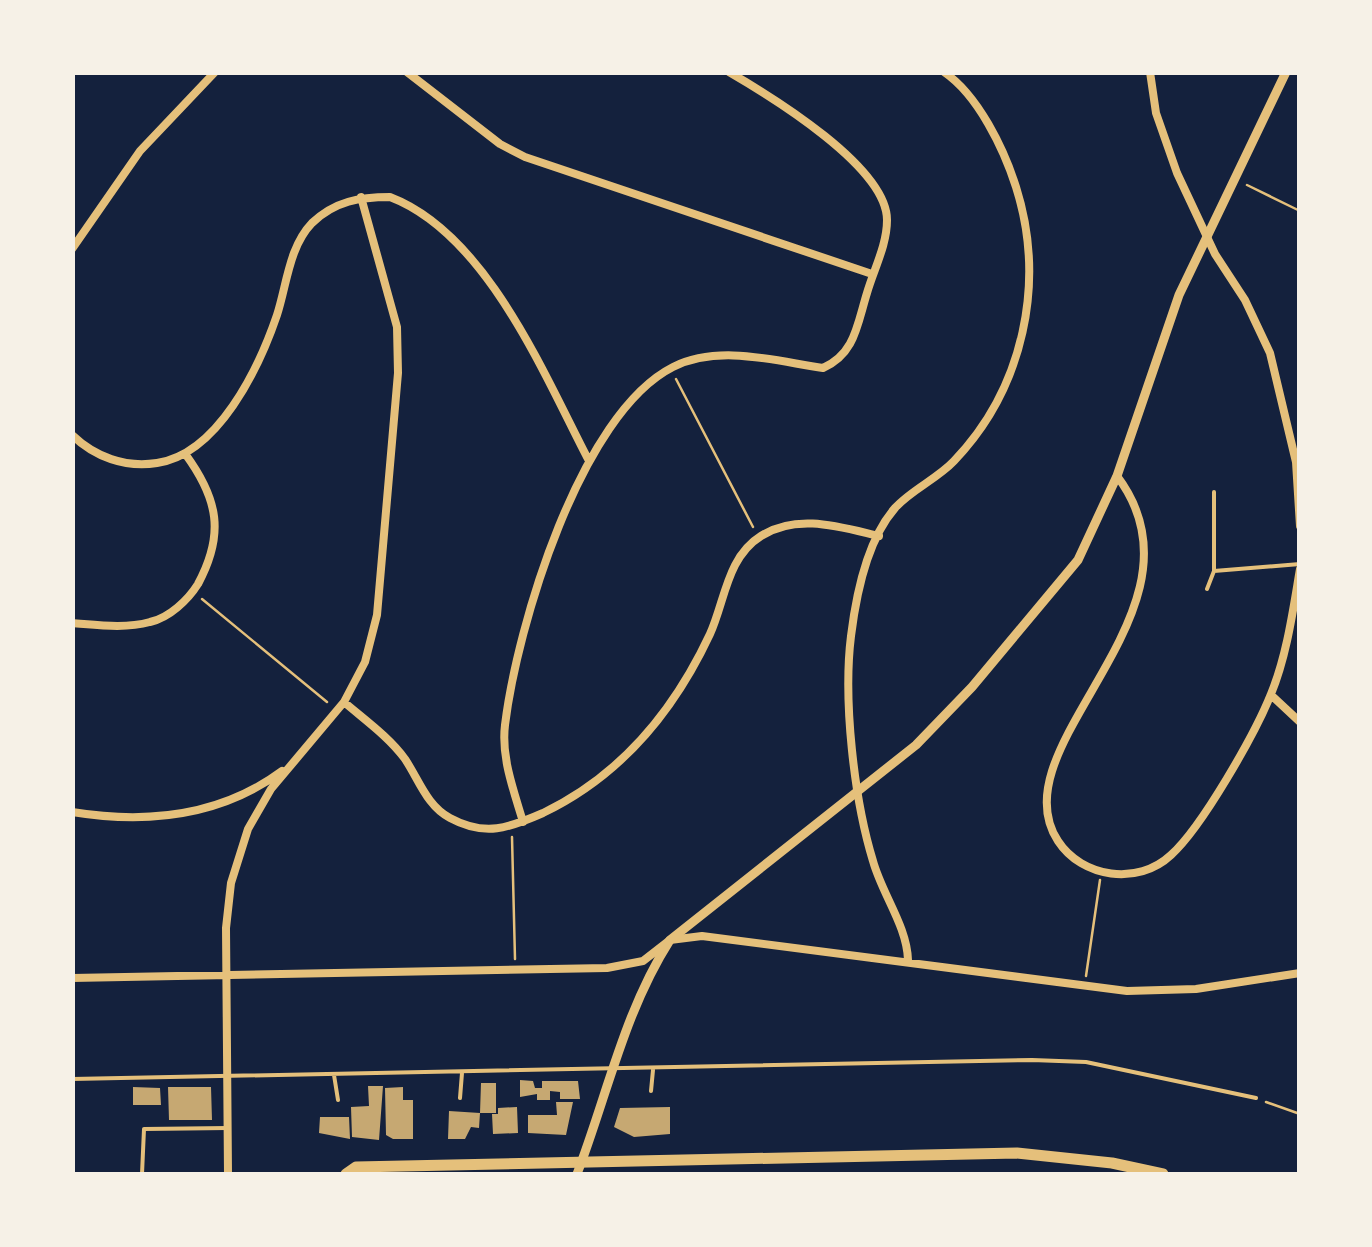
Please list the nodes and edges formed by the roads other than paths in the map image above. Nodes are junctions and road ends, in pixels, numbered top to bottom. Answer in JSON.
{"nodes":[{"id":1,"x":215,"y":72,"type":"edge"},
{"id":2,"x":407,"y":72,"type":"edge"},
{"id":3,"x":730,"y":72,"type":"edge"},
{"id":4,"x":944,"y":72,"type":"edge"},
{"id":5,"x":961,"y":72,"type":"edge"},
{"id":6,"x":1150,"y":72,"type":"edge"},
{"id":7,"x":1286,"y":72,"type":"edge"},
{"id":8,"x":958,"y":83,"type":"junction"},
{"id":9,"x":362,"y":197,"type":"junction"},
{"id":10,"x":1207,"y":230,"type":"junction"},
{"id":11,"x":72,"y":249,"type":"edge"},
{"id":12,"x":872,"y":274,"type":"junction"},
{"id":13,"x":72,"y":435,"type":"edge"},
{"id":14,"x":186,"y":454,"type":"junction"},
{"id":15,"x":588,"y":461,"type":"junction"},
{"id":16,"x":1117,"y":476,"type":"junction"},
{"id":17,"x":1214,"y":492,"type":"dead end"},
{"id":18,"x":1300,"y":526,"type":"edge"},
{"id":19,"x":878,"y":536,"type":"junction"},
{"id":20,"x":1300,"y":566,"type":"edge"},
{"id":21,"x":1214,"y":571,"type":"junction"},
{"id":22,"x":1207,"y":588,"type":"dead end"},
{"id":23,"x":72,"y":623,"type":"edge"},
{"id":24,"x":1271,"y":695,"type":"junction"},
{"id":25,"x":341,"y":706,"type":"junction"},
{"id":26,"x":1300,"y":722,"type":"edge"},
{"id":27,"x":292,"y":763,"type":"junction"},
{"id":28,"x":858,"y":793,"type":"junction"},
{"id":29,"x":72,"y":812,"type":"edge"},
{"id":30,"x":523,"y":822,"type":"junction"},
{"id":31,"x":670,"y":940,"type":"junction"},
{"id":32,"x":908,"y":960,"type":"junction"},
{"id":33,"x":1300,"y":973,"type":"edge"},
{"id":34,"x":228,"y":976,"type":"junction"},
{"id":35,"x":72,"y":978,"type":"edge"},
{"id":36,"x":612,"y":1068,"type":"junction"},
{"id":37,"x":653,"y":1070,"type":"junction"},
{"id":38,"x":462,"y":1073,"type":"junction"},
{"id":39,"x":334,"y":1075,"type":"junction"},
{"id":40,"x":228,"y":1077,"type":"junction"},
{"id":41,"x":72,"y":1079,"type":"edge"},
{"id":42,"x":651,"y":1091,"type":"dead end"},
{"id":43,"x":460,"y":1098,"type":"dead end"},
{"id":44,"x":1256,"y":1098,"type":"road end"},
{"id":45,"x":338,"y":1100,"type":"dead end"},
{"id":46,"x":228,"y":1128,"type":"junction"},
{"id":47,"x":582,"y":1160,"type":"junction"},
{"id":48,"x":142,"y":1174,"type":"edge"},
{"id":49,"x":228,"y":1174,"type":"edge"},
{"id":50,"x":346,"y":1174,"type":"edge"},
{"id":51,"x":577,"y":1174,"type":"edge"},
{"id":52,"x":1163,"y":1174,"type":"edge"}],
"edges":[{"from":1,"to":11,"type":"street"},
{"from":2,"to":12,"type":"street"},
{"from":3,"to":12,"type":"street"},
{"from":4,"to":8,"type":"street"},
{"from":5,"to":8,"type":"street"},
{"from":6,"to":10,"type":"street"},
{"from":7,"to":10,"type":"street"},
{"from":8,"to":19,"type":"street"},
{"from":9,"to":14,"type":"street"},
{"from":9,"to":15,"type":"street"},
{"from":9,"to":25,"type":"street"},
{"from":10,"to":16,"type":"street"},
{"from":10,"to":18,"type":"street"},
{"from":12,"to":15,"type":"street"},
{"from":13,"to":14,"type":"street"},
{"from":14,"to":23,"type":"street"},
{"from":15,"to":30,"type":"street"},
{"from":16,"to":24,"type":"street"},
{"from":16,"to":28,"type":"street"},
{"from":17,"to":21,"type":"lane"},
{"from":19,"to":28,"type":"street"},
{"from":19,"to":30,"type":"street"},
{"from":20,"to":21,"type":"lane"},
{"from":20,"to":24,"type":"street"},
{"from":21,"to":22,"type":"lane"},
{"from":24,"to":26,"type":"street"},
{"from":25,"to":27,"type":"street"},
{"from":25,"to":30,"type":"street"},
{"from":27,"to":29,"type":"street"},
{"from":27,"to":34,"type":"street"},
{"from":28,"to":31,"type":"street"},
{"from":28,"to":32,"type":"street"},
{"from":31,"to":32,"type":"street"},
{"from":31,"to":34,"type":"street"},
{"from":31,"to":36,"type":"street"},
{"from":32,"to":33,"type":"street"},
{"from":34,"to":35,"type":"street"},
{"from":34,"to":40,"type":"street"},
{"from":36,"to":37,"type":"lane"},
{"from":36,"to":38,"type":"lane"},
{"from":36,"to":47,"type":"street"},
{"from":37,"to":42,"type":"lane"},
{"from":37,"to":44,"type":"lane"},
{"from":38,"to":39,"type":"lane"},
{"from":38,"to":43,"type":"lane"},
{"from":39,"to":40,"type":"lane"},
{"from":39,"to":45,"type":"lane"},
{"from":40,"to":41,"type":"lane"},
{"from":40,"to":46,"type":"street"},
{"from":46,"to":48,"type":"lane"},
{"from":46,"to":49,"type":"street"},
{"from":47,"to":50,"type":"main road"},
{"from":47,"to":51,"type":"street"},
{"from":47,"to":52,"type":"main road"}]}
